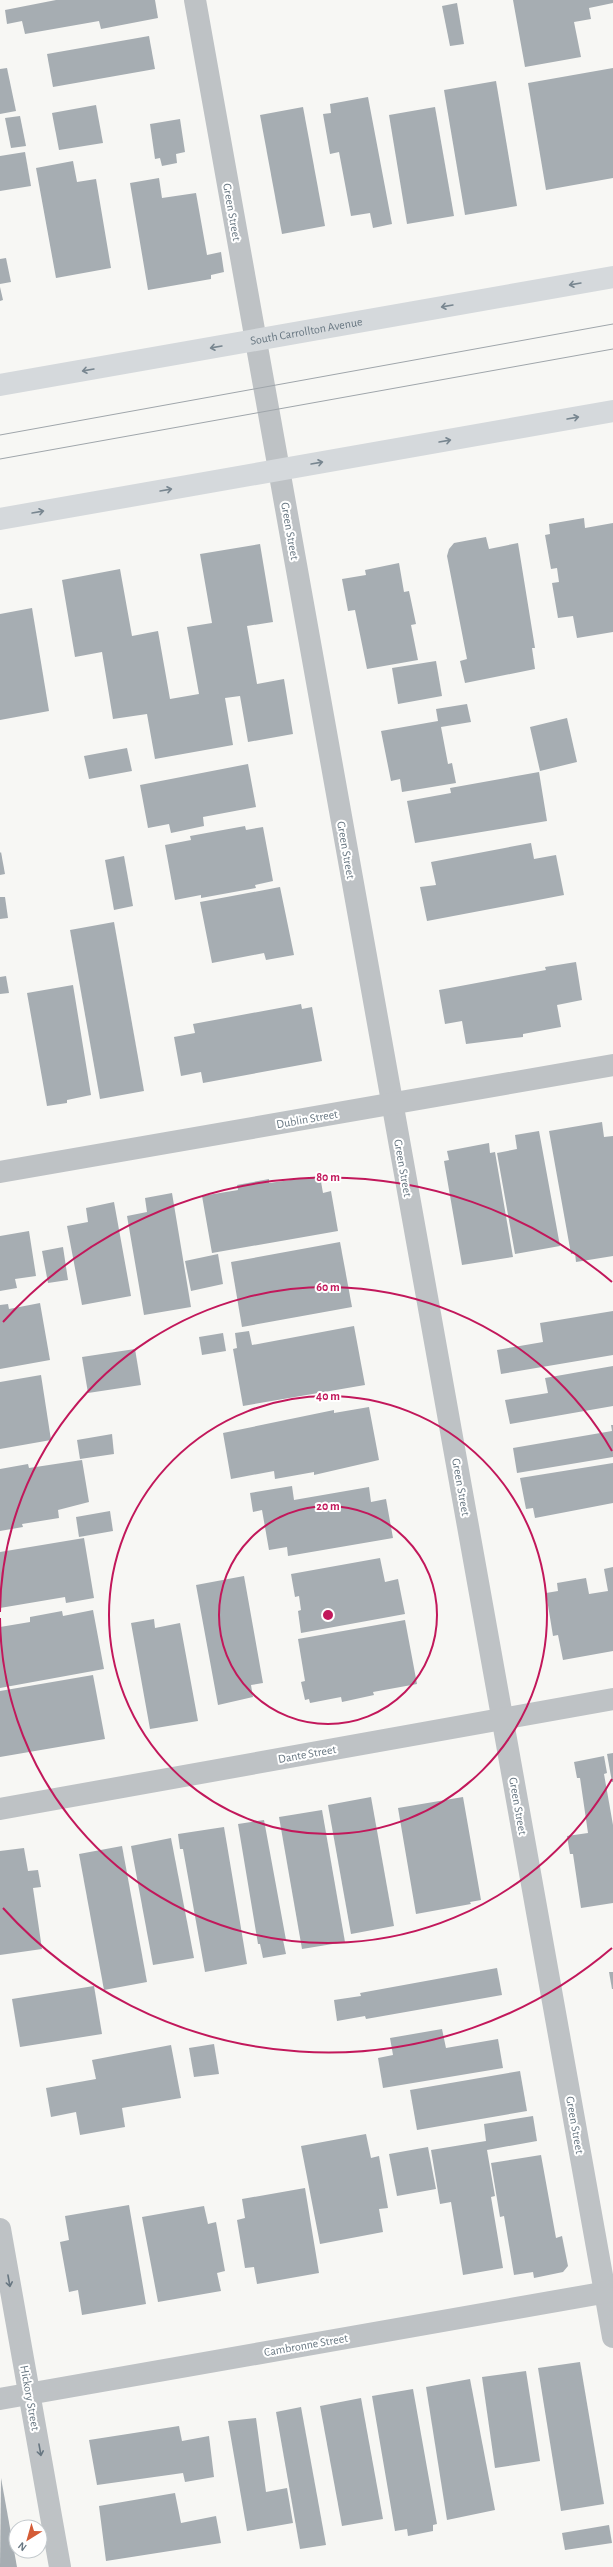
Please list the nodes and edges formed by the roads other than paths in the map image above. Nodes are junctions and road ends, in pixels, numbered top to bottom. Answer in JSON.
{"nodes":[{"id":1,"x":195,"y":0,"type":"edge"},
{"id":2,"x":613,"y":277,"type":"edge"},
{"id":3,"x":255,"y":340,"type":"junction"},
{"id":4,"x":0,"y":385,"type":"edge"},
{"id":5,"x":613,"y":411,"type":"edge"},
{"id":6,"x":279,"y":470,"type":"junction"},
{"id":7,"x":0,"y":519,"type":"edge"},
{"id":8,"x":613,"y":1065,"type":"edge"},
{"id":9,"x":392,"y":1104,"type":"junction"},
{"id":10,"x":0,"y":1172,"type":"edge"},
{"id":11,"x":613,"y":1699,"type":"edge"},
{"id":12,"x":502,"y":1719,"type":"junction"},
{"id":13,"x":0,"y":1810,"type":"edge"},
{"id":14,"x":0,"y":2229,"type":"edge"},
{"id":15,"x":609,"y":2291,"type":"edge"},
{"id":16,"x":613,"y":2337,"type":"edge"},
{"id":17,"x":30,"y":2394,"type":"junction"},
{"id":18,"x":0,"y":2399,"type":"edge"},
{"id":19,"x":60,"y":2567,"type":"edge"}],
"edges":[{"from":1,"to":3,"type":"street","name":"Green Street"},
{"from":2,"to":3,"type":"main road","name":"South Carrollton Avenue","one_way":true},
{"from":3,"to":4,"type":"main road","name":"South Carrollton Avenue","one_way":true},
{"from":3,"to":6,"type":"street","name":"Green Street"},
{"from":6,"to":5,"type":"main road","one_way":true},
{"from":7,"to":6,"type":"main road","one_way":true},
{"from":6,"to":9,"type":"street","name":"Green Street"},
{"from":8,"to":9,"type":"street","name":"Dublin Street"},
{"from":9,"to":10,"type":"street","name":"Dublin Street"},
{"from":9,"to":12,"type":"street","name":"Green Street"},
{"from":11,"to":12,"type":"street","name":"Dante Street"},
{"from":12,"to":13,"type":"street","name":"Dante Street"},
{"from":12,"to":15,"type":"street","name":"Green Street"},
{"from":14,"to":17,"type":"street","name":"Hickory Street","one_way":true},
{"from":15,"to":16,"type":"street","name":"Green Street"},
{"from":15,"to":17,"type":"street","name":"Cambronne Street"},
{"from":17,"to":18,"type":"street","name":"Cambronne Street"},
{"from":17,"to":19,"type":"street","name":"Hickory Street","one_way":true}]}
